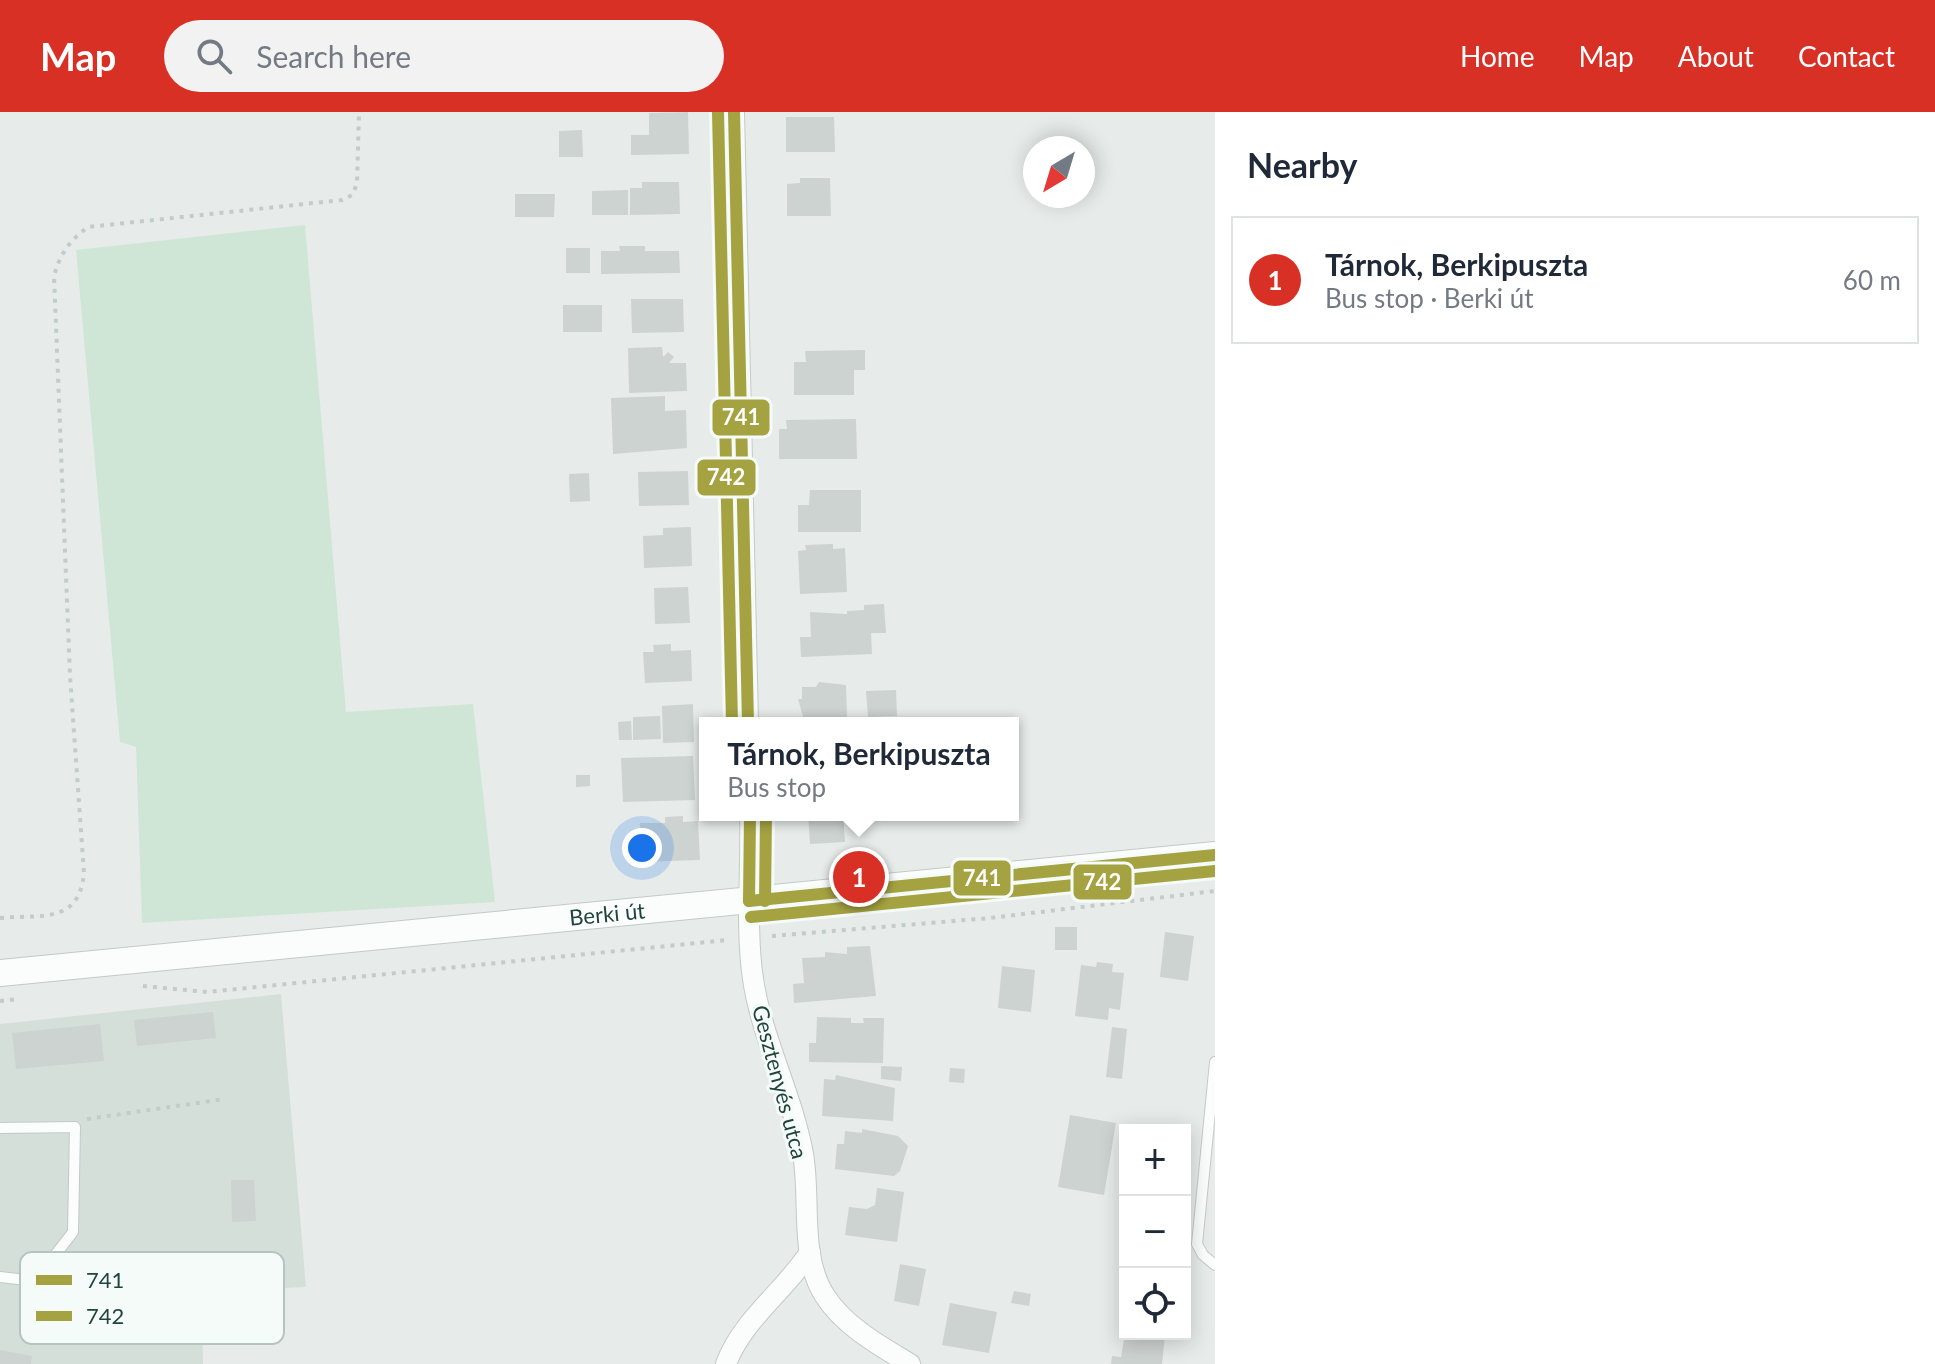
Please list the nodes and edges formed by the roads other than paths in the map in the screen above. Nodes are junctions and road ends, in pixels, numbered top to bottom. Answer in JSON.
{"nodes":[{"id":1,"x":734,"y":112,"type":"edge"},
{"id":2,"x":748,"y":717,"type":"edge"},
{"id":3,"x":750,"y":821,"type":"edge"},
{"id":4,"x":1215,"y":855,"type":"edge"},
{"id":5,"x":749,"y":901,"type":"junction"},
{"id":6,"x":0,"y":973,"type":"edge"},
{"id":7,"x":1215,"y":1062,"type":"edge"},
{"id":8,"x":0,"y":1128,"type":"edge"},
{"id":9,"x":57,"y":1252,"type":"edge"},
{"id":10,"x":810,"y":1252,"type":"junction"},
{"id":11,"x":1215,"y":1265,"type":"edge"},
{"id":12,"x":0,"y":1277,"type":"edge"},
{"id":13,"x":20,"y":1279,"type":"edge"},
{"id":14,"x":726,"y":1364,"type":"edge"},
{"id":15,"x":910,"y":1364,"type":"edge"}],
"edges":[{"from":1,"to":2,"type":"street"},
{"from":3,"to":5,"type":"street","name":"Gesztenyés utca"},
{"from":4,"to":5,"type":"street","name":"Berki út"},
{"from":5,"to":6,"type":"street","name":"Berki út"},
{"from":5,"to":10,"type":"street","name":"Gesztenyés utca"},
{"from":7,"to":11,"type":"lane"},
{"from":8,"to":9,"type":"lane"},
{"from":10,"to":14,"type":"street"},
{"from":10,"to":15,"type":"street","name":"Gesztenyés utca"},
{"from":12,"to":13,"type":"lane"}]}
